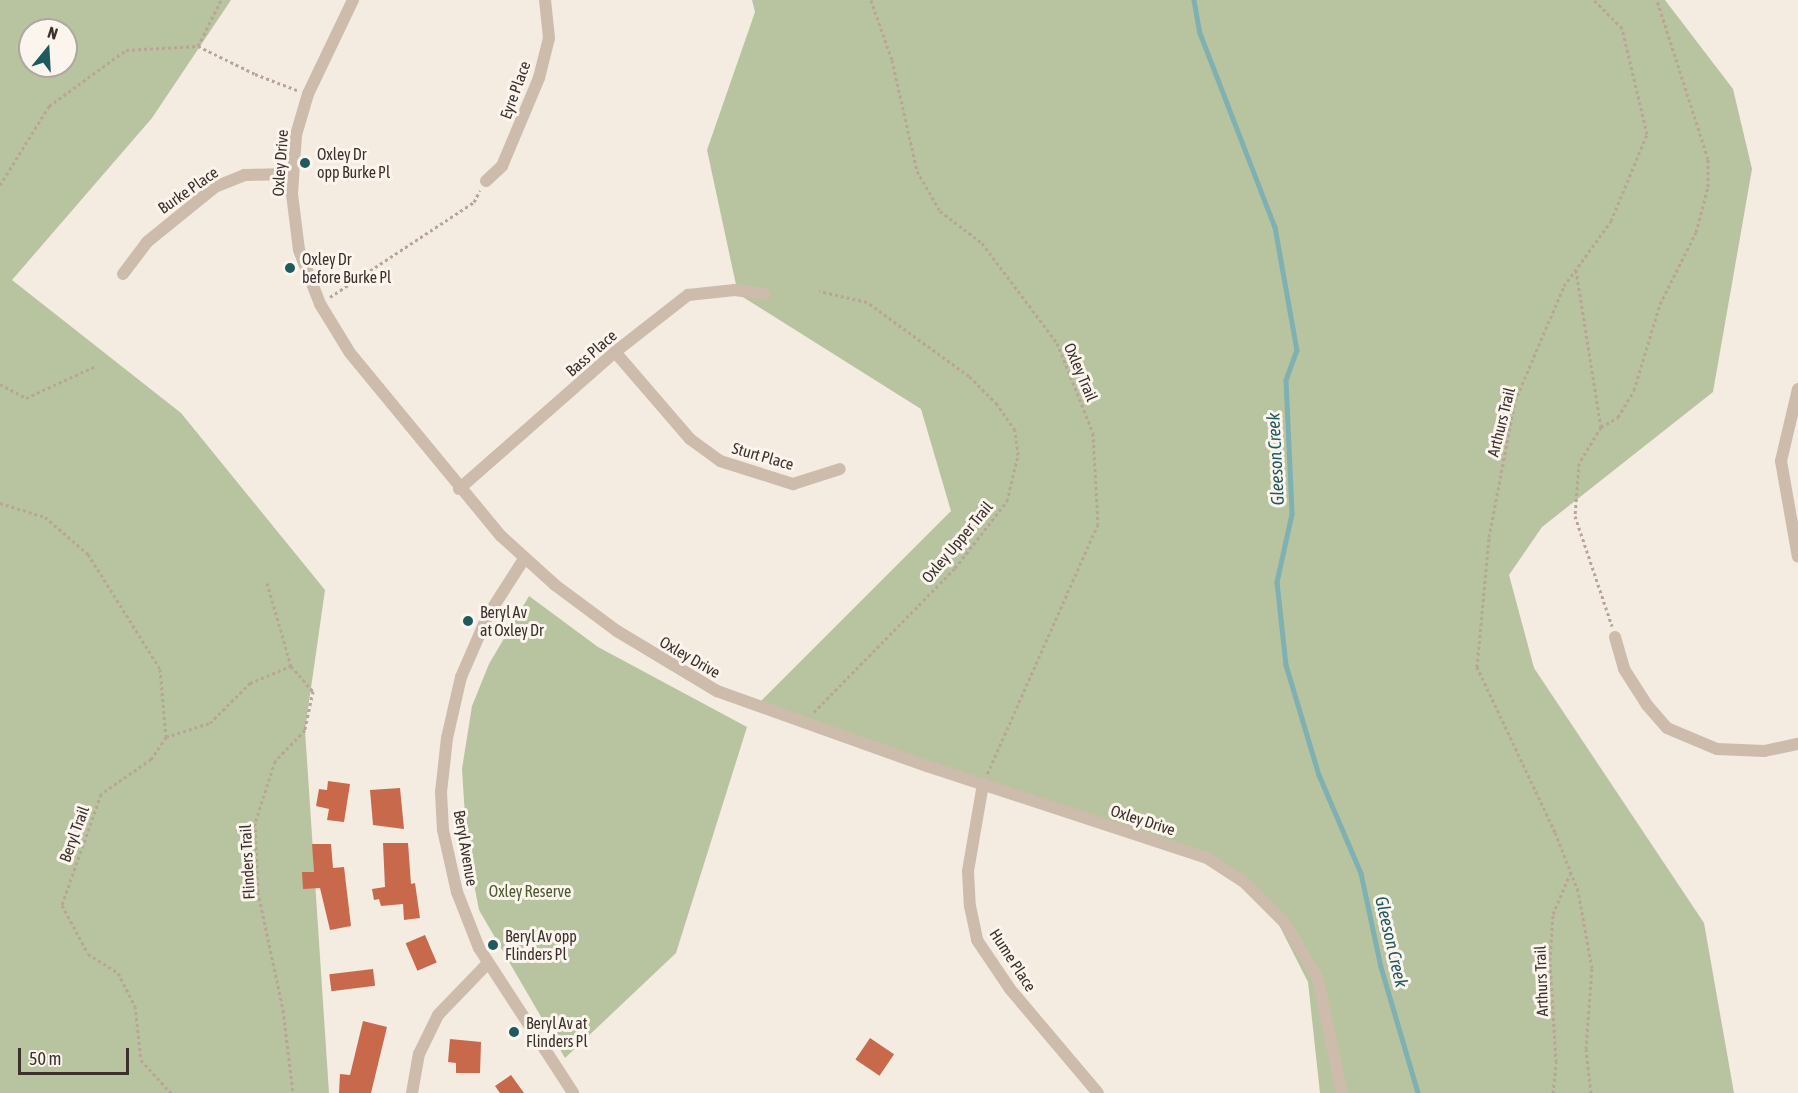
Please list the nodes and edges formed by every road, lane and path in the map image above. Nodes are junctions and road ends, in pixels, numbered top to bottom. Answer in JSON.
{"nodes":[{"id":1,"x":221,"y":0,"type":"edge"},
{"id":2,"x":354,"y":0,"type":"edge"},
{"id":3,"x":545,"y":0,"type":"edge"},
{"id":4,"x":871,"y":0,"type":"edge"},
{"id":5,"x":1594,"y":0,"type":"edge"},
{"id":6,"x":1657,"y":0,"type":"edge"},
{"id":7,"x":198,"y":46,"type":"junction"},
{"id":8,"x":308,"y":94,"type":"junction"},
{"id":9,"x":292,"y":174,"type":"junction"},
{"id":10,"x":486,"y":181,"type":"joint"},
{"id":11,"x":0,"y":185,"type":"edge"},
{"id":12,"x":1576,"y":270,"type":"junction"},
{"id":13,"x":123,"y":274,"type":"dead end"},
{"id":14,"x":819,"y":291,"type":"dead end"},
{"id":15,"x":765,"y":294,"type":"dead end"},
{"id":16,"x":320,"y":304,"type":"junction"},
{"id":17,"x":615,"y":352,"type":"junction"},
{"id":18,"x":96,"y":366,"type":"dead end"},
{"id":19,"x":0,"y":384,"type":"edge"},
{"id":20,"x":1798,"y":389,"type":"edge"},
{"id":21,"x":1601,"y":427,"type":"junction"},
{"id":22,"x":840,"y":469,"type":"dead end"},
{"id":23,"x":459,"y":489,"type":"junction"},
{"id":24,"x":0,"y":503,"type":"edge"},
{"id":25,"x":1798,"y":557,"type":"edge"},
{"id":26,"x":524,"y":559,"type":"junction"},
{"id":27,"x":267,"y":583,"type":"dead end"},
{"id":28,"x":1615,"y":637,"type":"joint"},
{"id":29,"x":291,"y":666,"type":"junction"},
{"id":30,"x":803,"y":724,"type":"junction"},
{"id":31,"x":165,"y":737,"type":"junction"},
{"id":32,"x":1798,"y":744,"type":"edge"},
{"id":33,"x":982,"y":784,"type":"junction"},
{"id":34,"x":1571,"y":872,"type":"junction"},
{"id":35,"x":487,"y":964,"type":"junction"},
{"id":36,"x":171,"y":1093,"type":"edge"},
{"id":37,"x":293,"y":1093,"type":"edge"},
{"id":38,"x":412,"y":1093,"type":"edge"},
{"id":39,"x":573,"y":1093,"type":"edge"},
{"id":40,"x":1098,"y":1093,"type":"edge"},
{"id":41,"x":1342,"y":1093,"type":"edge"},
{"id":42,"x":1553,"y":1093,"type":"edge"},
{"id":43,"x":1591,"y":1093,"type":"edge"}],
"edges":[{"from":1,"to":7,"type":"path"},
{"from":2,"to":8,"type":"street","name":"Oxley Drive"},
{"from":3,"to":10,"type":"street","name":"Eyre Place"},
{"from":4,"to":33,"type":"path","name":"Oxley Trail"},
{"from":5,"to":12,"type":"path","name":"Arthurs Trail"},
{"from":6,"to":21,"type":"path"},
{"from":7,"to":8,"type":"path"},
{"from":7,"to":11,"type":"path"},
{"from":8,"to":9,"type":"street","name":"Oxley Drive"},
{"from":9,"to":13,"type":"street","name":"Burke Place"},
{"from":9,"to":16,"type":"street","name":"Oxley Drive"},
{"from":10,"to":16,"type":"path"},
{"from":12,"to":21,"type":"path"},
{"from":12,"to":34,"type":"path","name":"Arthurs Trail"},
{"from":14,"to":30,"type":"path","name":"Oxley Upper Trail"},
{"from":15,"to":17,"type":"street","name":"Bass Place"},
{"from":16,"to":23,"type":"street","name":"Oxley Drive"},
{"from":17,"to":22,"type":"street","name":"Sturt Place"},
{"from":17,"to":23,"type":"street","name":"Bass Place"},
{"from":18,"to":19,"type":"path"},
{"from":20,"to":25,"type":"street"},
{"from":21,"to":28,"type":"path"},
{"from":23,"to":26,"type":"street","name":"Oxley Drive"},
{"from":24,"to":31,"type":"path"},
{"from":26,"to":30,"type":"street","name":"Oxley Drive"},
{"from":26,"to":35,"type":"street","name":"Beryl Avenue"},
{"from":27,"to":29,"type":"path","name":"Flinders Trail"},
{"from":28,"to":32,"type":"street"},
{"from":29,"to":31,"type":"path"},
{"from":29,"to":37,"type":"path","name":"Flinders Trail"},
{"from":30,"to":33,"type":"street","name":"Oxley Drive"},
{"from":31,"to":36,"type":"path","name":"Beryl Trail"},
{"from":33,"to":40,"type":"street","name":"Hume Place"},
{"from":33,"to":41,"type":"street","name":"Oxley Drive"},
{"from":34,"to":42,"type":"path","name":"Arthurs Trail"},
{"from":34,"to":43,"type":"path","name":"Arthurs Trail"},
{"from":35,"to":38,"type":"street"},
{"from":35,"to":39,"type":"street","name":"Beryl Avenue"}]}
